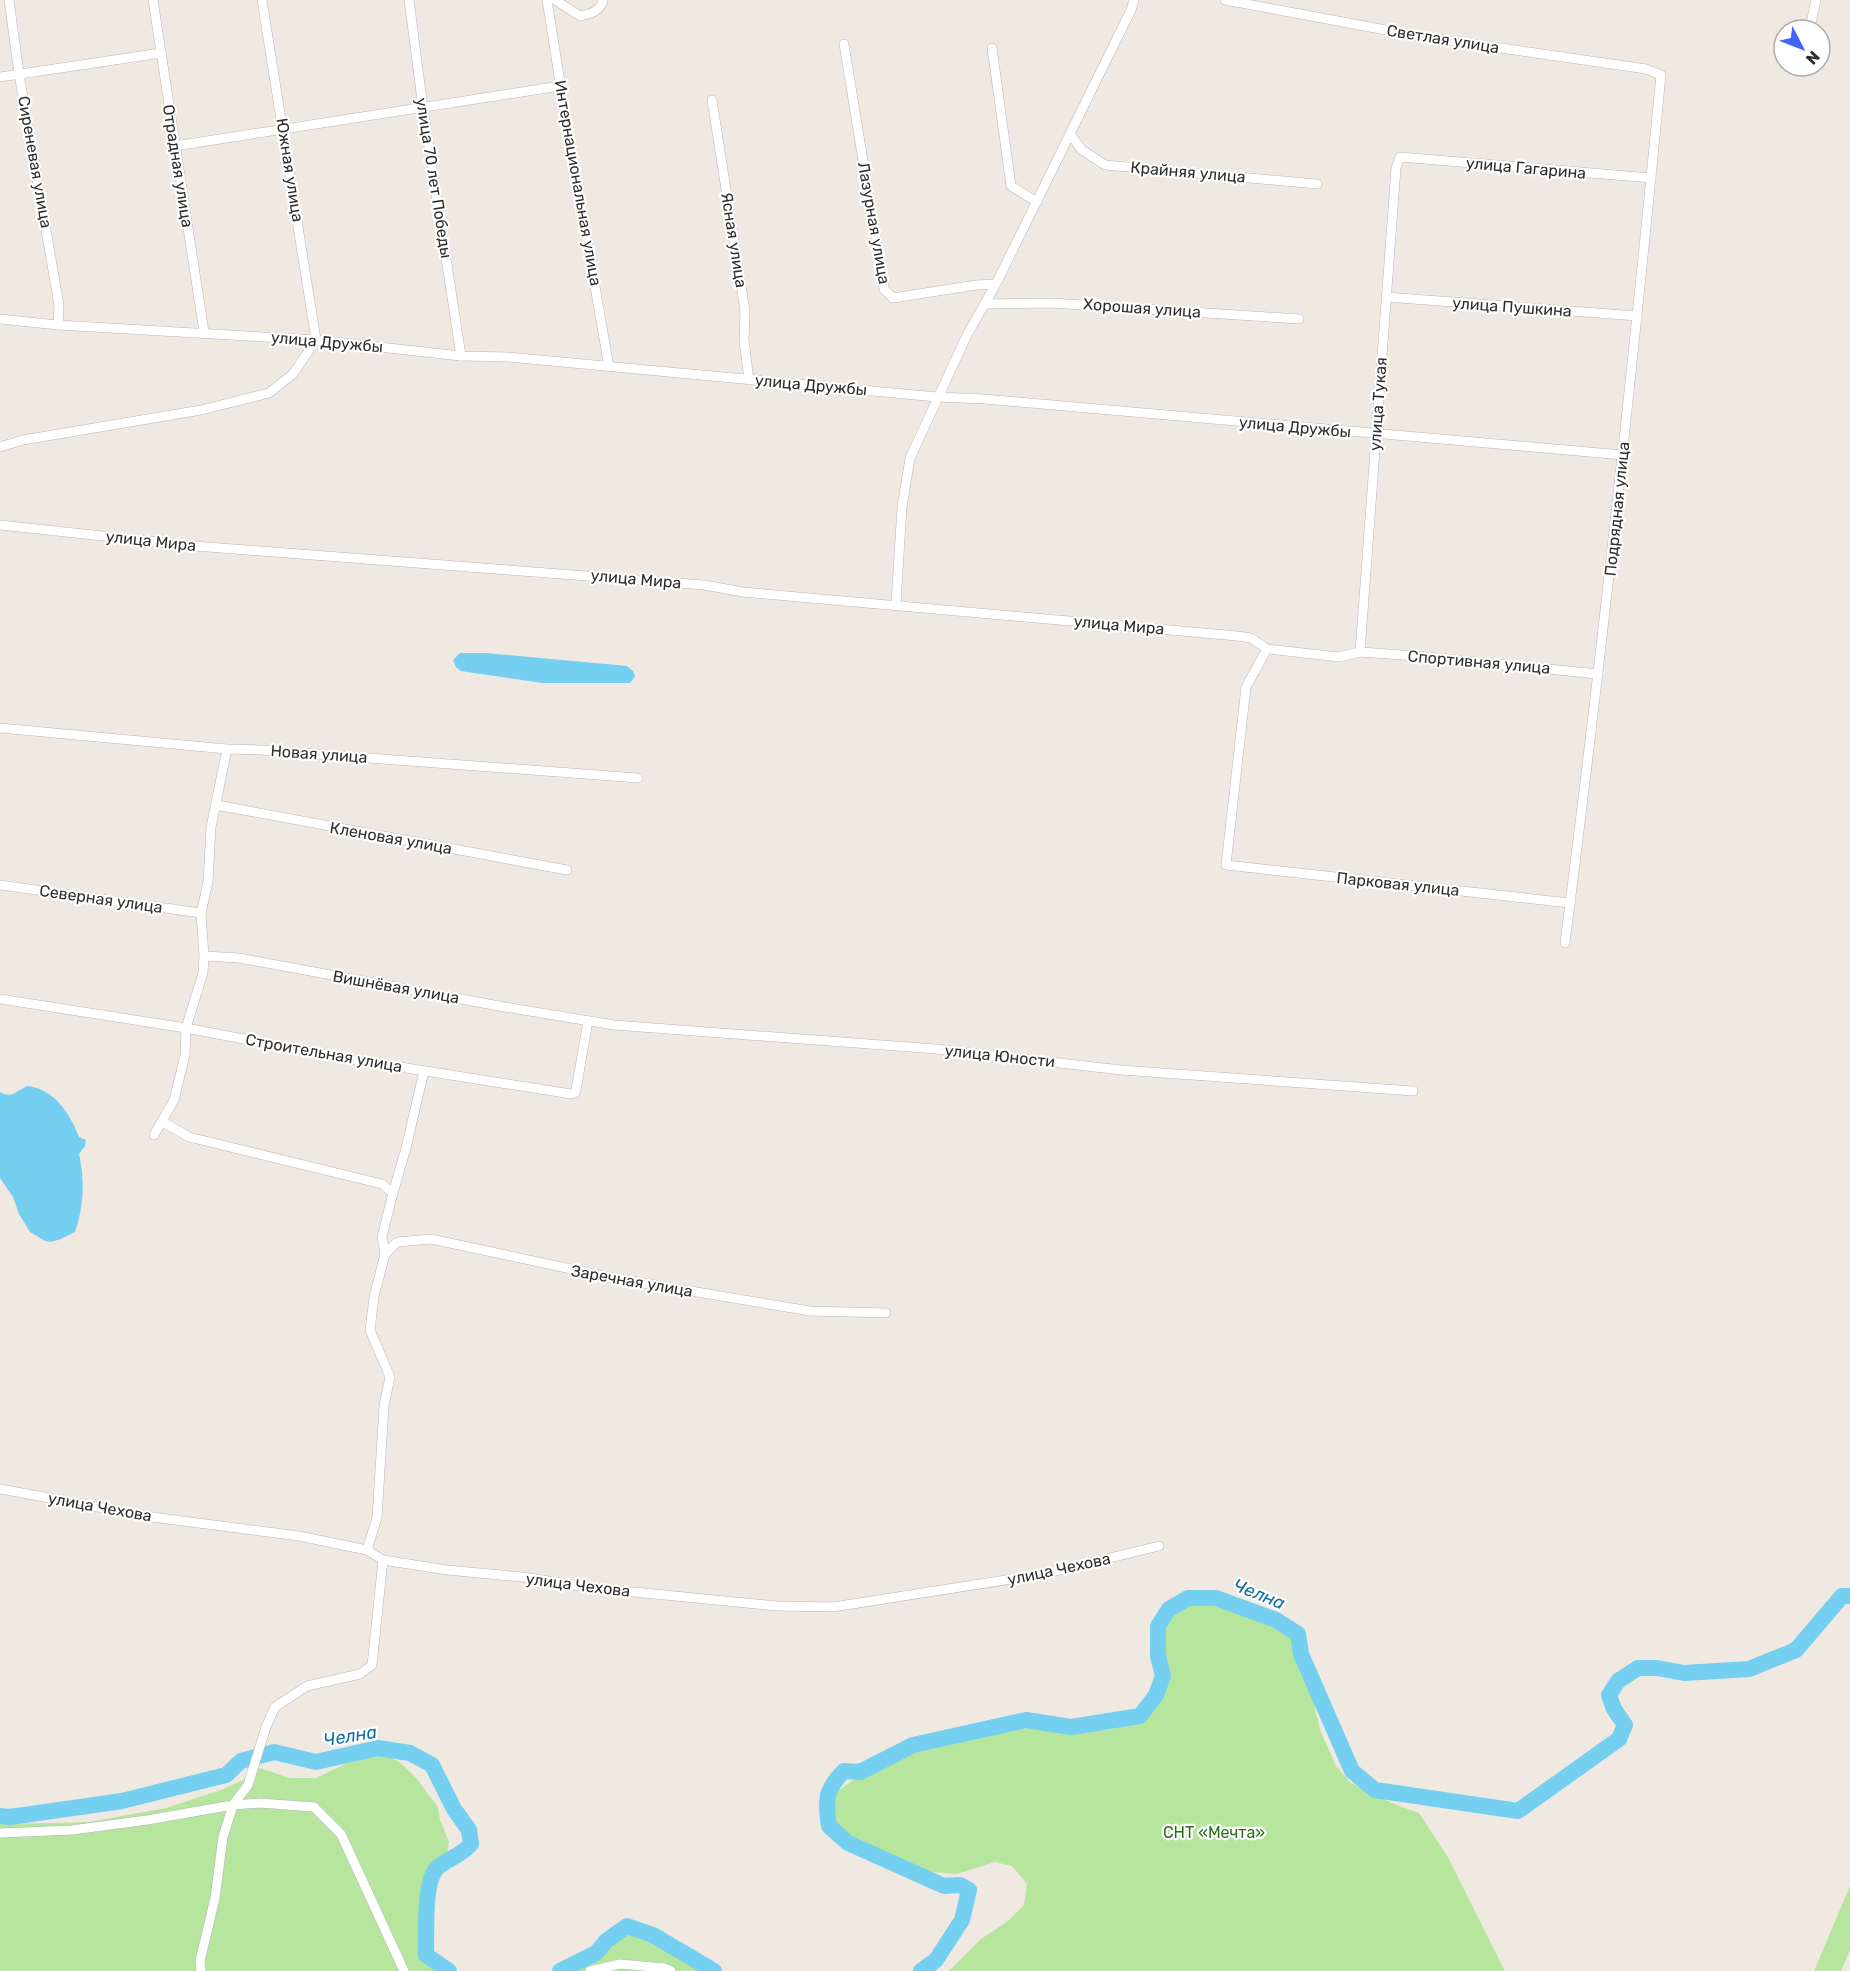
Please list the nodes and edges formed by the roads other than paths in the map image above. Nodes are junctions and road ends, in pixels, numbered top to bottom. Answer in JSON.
{"nodes":[{"id":1,"x":9,"y":0,"type":"edge"},
{"id":2,"x":153,"y":0,"type":"edge"},
{"id":3,"x":262,"y":0,"type":"edge"},
{"id":4,"x":410,"y":0,"type":"edge"},
{"id":5,"x":547,"y":0,"type":"edge"},
{"id":6,"x":555,"y":0,"type":"edge"},
{"id":7,"x":603,"y":0,"type":"edge"},
{"id":8,"x":1134,"y":0,"type":"edge"},
{"id":9,"x":1225,"y":0,"type":"edge"},
{"id":10,"x":1816,"y":0,"type":"edge"},
{"id":11,"x":1253,"y":3,"type":"edge"},
{"id":12,"x":1812,"y":18,"type":"edge"},
{"id":13,"x":844,"y":44,"type":"dead end"},
{"id":14,"x":992,"y":48,"type":"dead end"},
{"id":15,"x":161,"y":53,"type":"junction"},
{"id":16,"x":19,"y":74,"type":"junction"},
{"id":17,"x":1661,"y":75,"type":"joint"},
{"id":18,"x":0,"y":77,"type":"edge"},
{"id":19,"x":560,"y":86,"type":"junction"},
{"id":20,"x":712,"y":100,"type":"dead end"},
{"id":21,"x":423,"y":108,"type":"junction"},
{"id":22,"x":283,"y":129,"type":"junction"},
{"id":23,"x":1070,"y":134,"type":"junction"},
{"id":24,"x":175,"y":146,"type":"junction"},
{"id":25,"x":1400,"y":157,"type":"joint"},
{"id":26,"x":1651,"y":178,"type":"junction"},
{"id":27,"x":1317,"y":184,"type":"dead end"},
{"id":28,"x":1037,"y":202,"type":"junction"},
{"id":29,"x":996,"y":284,"type":"junction"},
{"id":30,"x":1386,"y":297,"type":"junction"},
{"id":31,"x":984,"y":304,"type":"junction"},
{"id":32,"x":1637,"y":316,"type":"junction"},
{"id":33,"x":0,"y":319,"type":"edge"},
{"id":34,"x":1299,"y":319,"type":"dead end"},
{"id":35,"x":58,"y":325,"type":"junction"},
{"id":36,"x":204,"y":332,"type":"junction"},
{"id":37,"x":316,"y":340,"type":"junction"},
{"id":38,"x":461,"y":356,"type":"junction"},
{"id":39,"x":609,"y":367,"type":"junction"},
{"id":40,"x":749,"y":380,"type":"junction"},
{"id":41,"x":938,"y":397,"type":"junction"},
{"id":42,"x":1376,"y":434,"type":"junction"},
{"id":43,"x":0,"y":447,"type":"edge"},
{"id":44,"x":1623,"y":455,"type":"junction"},
{"id":45,"x":0,"y":525,"type":"edge"},
{"id":46,"x":896,"y":604,"type":"junction"},
{"id":47,"x":1268,"y":649,"type":"junction"},
{"id":48,"x":1360,"y":652,"type":"junction"},
{"id":49,"x":1598,"y":674,"type":"junction"},
{"id":50,"x":0,"y":728,"type":"edge"},
{"id":51,"x":227,"y":749,"type":"junction"},
{"id":52,"x":638,"y":778,"type":"dead end"},
{"id":53,"x":216,"y":805,"type":"junction"},
{"id":54,"x":567,"y":870,"type":"dead end"},
{"id":55,"x":0,"y":885,"type":"edge"},
{"id":56,"x":1570,"y":903,"type":"junction"},
{"id":57,"x":201,"y":913,"type":"junction"},
{"id":58,"x":1565,"y":943,"type":"dead end"},
{"id":59,"x":204,"y":956,"type":"junction"},
{"id":60,"x":0,"y":999,"type":"edge"},
{"id":61,"x":588,"y":1021,"type":"junction"},
{"id":62,"x":186,"y":1028,"type":"junction"},
{"id":63,"x":424,"y":1071,"type":"junction"},
{"id":64,"x":1413,"y":1091,"type":"dead end"},
{"id":65,"x":163,"y":1122,"type":"junction"},
{"id":66,"x":154,"y":1135,"type":"dead end"},
{"id":67,"x":393,"y":1193,"type":"junction"},
{"id":68,"x":385,"y":1254,"type":"junction"},
{"id":69,"x":886,"y":1313,"type":"dead end"},
{"id":70,"x":0,"y":1489,"type":"edge"},
{"id":71,"x":1159,"y":1546,"type":"dead end"},
{"id":72,"x":367,"y":1550,"type":"junction"},
{"id":73,"x":383,"y":1560,"type":"junction"},
{"id":74,"x":233,"y":1805,"type":"junction"},
{"id":75,"x":0,"y":1833,"type":"edge"},
{"id":76,"x":201,"y":1971,"type":"edge"},
{"id":77,"x":404,"y":1971,"type":"edge"},
{"id":78,"x":590,"y":1971,"type":"edge"},
{"id":79,"x":671,"y":1971,"type":"edge"}],
"edges":[{"from":1,"to":16,"type":"street","name":"Сиреневая улица"},
{"from":2,"to":15,"type":"street","name":"Отрадная улица"},
{"from":3,"to":22,"type":"street","name":"Южная улица"},
{"from":4,"to":21,"type":"street","name":"улица 70 лет Победы"},
{"from":5,"to":19,"type":"street","name":"Интернациональная улица"},
{"from":6,"to":7,"type":"street"},
{"from":8,"to":23,"type":"street"},
{"from":9,"to":11,"type":"street","name":"Светлая улица"},
{"from":10,"to":12,"type":"street"},
{"from":11,"to":17,"type":"street","name":"Светлая улица"},
{"from":13,"to":29,"type":"street","name":"Лазурная улица"},
{"from":14,"to":28,"type":"street"},
{"from":15,"to":16,"type":"street"},
{"from":15,"to":24,"type":"street","name":"Отрадная улица"},
{"from":16,"to":18,"type":"street"},
{"from":16,"to":35,"type":"street","name":"Сиреневая улица"},
{"from":17,"to":26,"type":"street","name":"Подрядная улица"},
{"from":19,"to":21,"type":"street"},
{"from":19,"to":39,"type":"street","name":"Интернациональная улица"},
{"from":20,"to":40,"type":"street","name":"Ясная улица"},
{"from":21,"to":22,"type":"street"},
{"from":21,"to":38,"type":"street","name":"улица 70 лет Победы"},
{"from":22,"to":24,"type":"street"},
{"from":22,"to":37,"type":"street","name":"Южная улица"},
{"from":23,"to":27,"type":"street","name":"Крайняя улица"},
{"from":23,"to":28,"type":"street"},
{"from":24,"to":36,"type":"street","name":"Отрадная улица"},
{"from":25,"to":26,"type":"street","name":"улица Гагарина"},
{"from":25,"to":30,"type":"street","name":"улица Тукая"},
{"from":26,"to":32,"type":"street","name":"Подрядная улица"},
{"from":28,"to":29,"type":"street"},
{"from":29,"to":31,"type":"street"},
{"from":30,"to":32,"type":"street","name":"улица Пушкина"},
{"from":30,"to":42,"type":"street","name":"улица Тукая"},
{"from":31,"to":34,"type":"street","name":"Хорошая улица"},
{"from":31,"to":41,"type":"street"},
{"from":32,"to":44,"type":"street","name":"Подрядная улица"},
{"from":33,"to":35,"type":"street","name":"улица Дружбы"},
{"from":35,"to":36,"type":"street","name":"улица Дружбы"},
{"from":36,"to":37,"type":"street","name":"улица Дружбы"},
{"from":37,"to":38,"type":"street","name":"улица Дружбы"},
{"from":37,"to":43,"type":"street"},
{"from":38,"to":39,"type":"street","name":"улица Дружбы"},
{"from":39,"to":40,"type":"street","name":"улица Дружбы"},
{"from":40,"to":41,"type":"street","name":"улица Дружбы"},
{"from":41,"to":42,"type":"street","name":"улица Дружбы"},
{"from":41,"to":46,"type":"street"},
{"from":42,"to":44,"type":"street","name":"улица Дружбы"},
{"from":42,"to":48,"type":"street","name":"улица Тукая"},
{"from":44,"to":49,"type":"street","name":"Подрядная улица"},
{"from":45,"to":46,"type":"street","name":"улица Мира"},
{"from":46,"to":47,"type":"street","name":"улица Мира"},
{"from":47,"to":48,"type":"street","name":"улица Мира"},
{"from":47,"to":56,"type":"street","name":"Парковая улица"},
{"from":48,"to":49,"type":"street","name":"Спортивная улица"},
{"from":49,"to":56,"type":"street","name":"Подрядная улица"},
{"from":50,"to":51,"type":"street","name":"Новая улица"},
{"from":51,"to":52,"type":"street","name":"Новая улица"},
{"from":51,"to":53,"type":"street"},
{"from":53,"to":54,"type":"street","name":"Кленовая улица"},
{"from":53,"to":57,"type":"street"},
{"from":55,"to":57,"type":"street","name":"Северная улица"},
{"from":56,"to":58,"type":"street","name":"Подрядная улица"},
{"from":57,"to":59,"type":"street"},
{"from":59,"to":61,"type":"street","name":"Вишнёвая улица"},
{"from":59,"to":62,"type":"street"},
{"from":60,"to":62,"type":"street","name":"Строительная улица"},
{"from":61,"to":63,"type":"street","name":"Строительная улица"},
{"from":61,"to":64,"type":"street","name":"улица Юности"},
{"from":62,"to":63,"type":"street","name":"Строительная улица"},
{"from":62,"to":65,"type":"street"},
{"from":63,"to":67,"type":"street"},
{"from":65,"to":66,"type":"street"},
{"from":65,"to":67,"type":"street"},
{"from":67,"to":68,"type":"street"},
{"from":68,"to":69,"type":"street","name":"Заречная улица"},
{"from":68,"to":72,"type":"street"},
{"from":70,"to":72,"type":"street","name":"улица Чехова"},
{"from":71,"to":73,"type":"street","name":"улица Чехова"},
{"from":72,"to":73,"type":"street","name":"улица Чехова"},
{"from":73,"to":74,"type":"street"},
{"from":74,"to":75,"type":"street"},
{"from":74,"to":76,"type":"street"},
{"from":74,"to":77,"type":"street"},
{"from":78,"to":79,"type":"street"}]}
